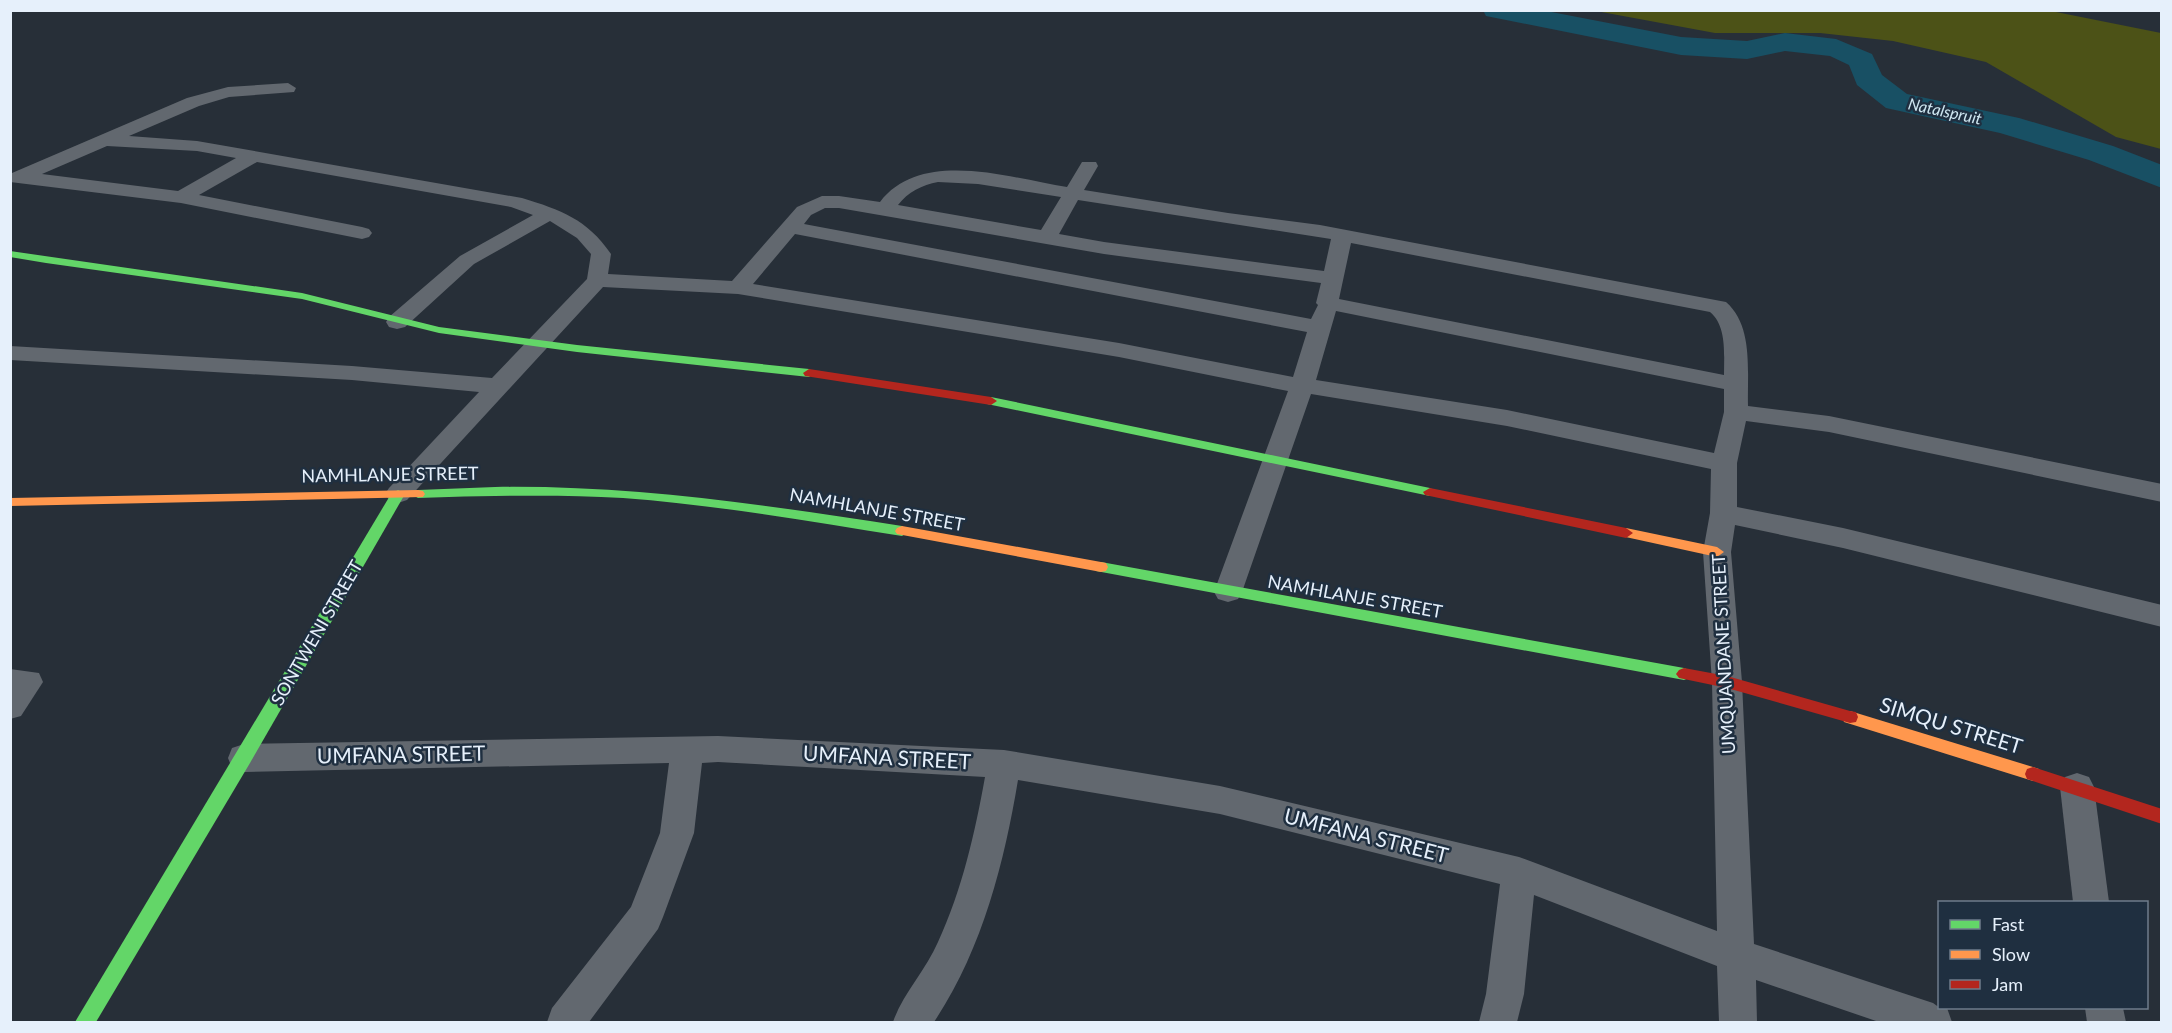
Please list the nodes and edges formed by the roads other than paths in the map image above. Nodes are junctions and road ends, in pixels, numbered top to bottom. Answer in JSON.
{"nodes":[{"id":1,"x":288,"y":88,"type":"dead end"},
{"id":2,"x":105,"y":140,"type":"junction"},
{"id":3,"x":252,"y":157,"type":"junction"},
{"id":4,"x":1089,"y":166,"type":"dead end"},
{"id":5,"x":15,"y":179,"type":"edge"},
{"id":6,"x":1074,"y":195,"type":"junction"},
{"id":7,"x":181,"y":197,"type":"junction"},
{"id":8,"x":885,"y":209,"type":"junction"},
{"id":9,"x":549,"y":214,"type":"junction"},
{"id":10,"x":790,"y":227,"type":"junction"},
{"id":11,"x":362,"y":233,"type":"dead end"},
{"id":12,"x":1342,"y":235,"type":"junction"},
{"id":13,"x":1046,"y":238,"type":"junction"},
{"id":14,"x":10,"y":254,"type":"edge"},
{"id":15,"x":1332,"y":278,"type":"junction"},
{"id":16,"x":597,"y":280,"type":"junction"},
{"id":17,"x":738,"y":288,"type":"junction"},
{"id":18,"x":1327,"y":303,"type":"junction"},
{"id":19,"x":397,"y":322,"type":"junction"},
{"id":20,"x":1321,"y":328,"type":"junction"},
{"id":21,"x":539,"y":344,"type":"junction"},
{"id":22,"x":10,"y":353,"type":"edge"},
{"id":23,"x":1734,"y":384,"type":"junction"},
{"id":24,"x":496,"y":386,"type":"junction"},
{"id":25,"x":1302,"y":386,"type":"junction"},
{"id":26,"x":1736,"y":412,"type":"junction"},
{"id":27,"x":1275,"y":462,"type":"junction"},
{"id":28,"x":1724,"y":463,"type":"junction"},
{"id":29,"x":2162,"y":493,"type":"edge"},
{"id":30,"x":398,"y":494,"type":"junction"},
{"id":31,"x":10,"y":502,"type":"edge"},
{"id":32,"x":1724,"y":513,"type":"junction"},
{"id":33,"x":1717,"y":552,"type":"junction"},
{"id":34,"x":1228,"y":592,"type":"junction"},
{"id":35,"x":2162,"y":616,"type":"edge"},
{"id":36,"x":10,"y":681,"type":"edge"},
{"id":37,"x":1726,"y":682,"type":"junction"},
{"id":38,"x":10,"y":708,"type":"edge"},
{"id":39,"x":687,"y":750,"type":"junction"},
{"id":40,"x":244,"y":759,"type":"junction"},
{"id":41,"x":1004,"y":764,"type":"junction"},
{"id":42,"x":2077,"y":787,"type":"junction"},
{"id":43,"x":2162,"y":817,"type":"edge"},
{"id":44,"x":1519,"y":873,"type":"junction"},
{"id":45,"x":2091,"y":901,"type":"edge"},
{"id":46,"x":1737,"y":956,"type":"junction"},
{"id":47,"x":85,"y":1023,"type":"edge"},
{"id":48,"x":566,"y":1023,"type":"edge"},
{"id":49,"x":912,"y":1023,"type":"edge"},
{"id":50,"x":1498,"y":1023,"type":"edge"},
{"id":51,"x":1738,"y":1023,"type":"edge"},
{"id":52,"x":1933,"y":1023,"type":"edge"}],
"edges":[{"from":1,"to":2,"type":"street"},
{"from":2,"to":3,"type":"street"},
{"from":2,"to":5,"type":"street"},
{"from":3,"to":7,"type":"street"},
{"from":3,"to":9,"type":"street"},
{"from":4,"to":6,"type":"street"},
{"from":5,"to":7,"type":"street"},
{"from":6,"to":8,"type":"street"},
{"from":6,"to":12,"type":"street"},
{"from":6,"to":13,"type":"street"},
{"from":7,"to":11,"type":"street"},
{"from":8,"to":10,"type":"street"},
{"from":8,"to":13,"type":"street"},
{"from":9,"to":16,"type":"street"},
{"from":9,"to":19,"type":"street"},
{"from":10,"to":17,"type":"street"},
{"from":10,"to":20,"type":"street"},
{"from":12,"to":15,"type":"street"},
{"from":12,"to":23,"type":"street","name":"UMQUANDANE STREET"},
{"from":13,"to":15,"type":"street"},
{"from":14,"to":19,"type":"street"},
{"from":15,"to":18,"type":"street"},
{"from":16,"to":17,"type":"street"},
{"from":16,"to":21,"type":"street","name":"SONTWENI STREET"},
{"from":17,"to":25,"type":"street"},
{"from":18,"to":20,"type":"street"},
{"from":18,"to":23,"type":"street"},
{"from":19,"to":21,"type":"street"},
{"from":20,"to":25,"type":"street"},
{"from":21,"to":24,"type":"street","name":"SONTWENI STREET"},
{"from":21,"to":27,"type":"street"},
{"from":22,"to":24,"type":"street"},
{"from":23,"to":26,"type":"street","name":"UMQUANDANE STREET"},
{"from":24,"to":30,"type":"street","name":"SONTWENI STREET"},
{"from":25,"to":27,"type":"street"},
{"from":25,"to":28,"type":"street"},
{"from":26,"to":28,"type":"street","name":"UMQUANDANE STREET"},
{"from":26,"to":29,"type":"street"},
{"from":27,"to":33,"type":"street"},
{"from":27,"to":34,"type":"street"},
{"from":28,"to":32,"type":"street","name":"UMQUANDANE STREET"},
{"from":30,"to":31,"type":"street","name":"NAMHLANJE STREET"},
{"from":30,"to":34,"type":"street","name":"NAMHLANJE STREET"},
{"from":30,"to":40,"type":"street","name":"SONTWENI STREET"},
{"from":32,"to":33,"type":"street","name":"UMQUANDANE STREET"},
{"from":32,"to":35,"type":"street"},
{"from":33,"to":37,"type":"street","name":"UMQUANDANE STREET"},
{"from":34,"to":37,"type":"street","name":"NAMHLANJE STREET"},
{"from":36,"to":38,"type":"street"},
{"from":37,"to":42,"type":"street","name":"SIMQU STREET"},
{"from":37,"to":46,"type":"street","name":"UMQUANDANE STREET"},
{"from":39,"to":40,"type":"street","name":"UMFANA STREET"},
{"from":39,"to":41,"type":"street","name":"UMFANA STREET"},
{"from":39,"to":48,"type":"street"},
{"from":40,"to":47,"type":"street","name":"SONTWENI STREET"},
{"from":41,"to":44,"type":"street","name":"UMFANA STREET"},
{"from":41,"to":49,"type":"street"},
{"from":42,"to":43,"type":"street","name":"SIMQU STREET"},
{"from":42,"to":45,"type":"street"},
{"from":44,"to":46,"type":"street","name":"UMFANA STREET"},
{"from":44,"to":50,"type":"street"},
{"from":46,"to":51,"type":"street","name":"UMQUANDANE STREET"},
{"from":46,"to":52,"type":"street","name":"UMFANA STREET"}]}
